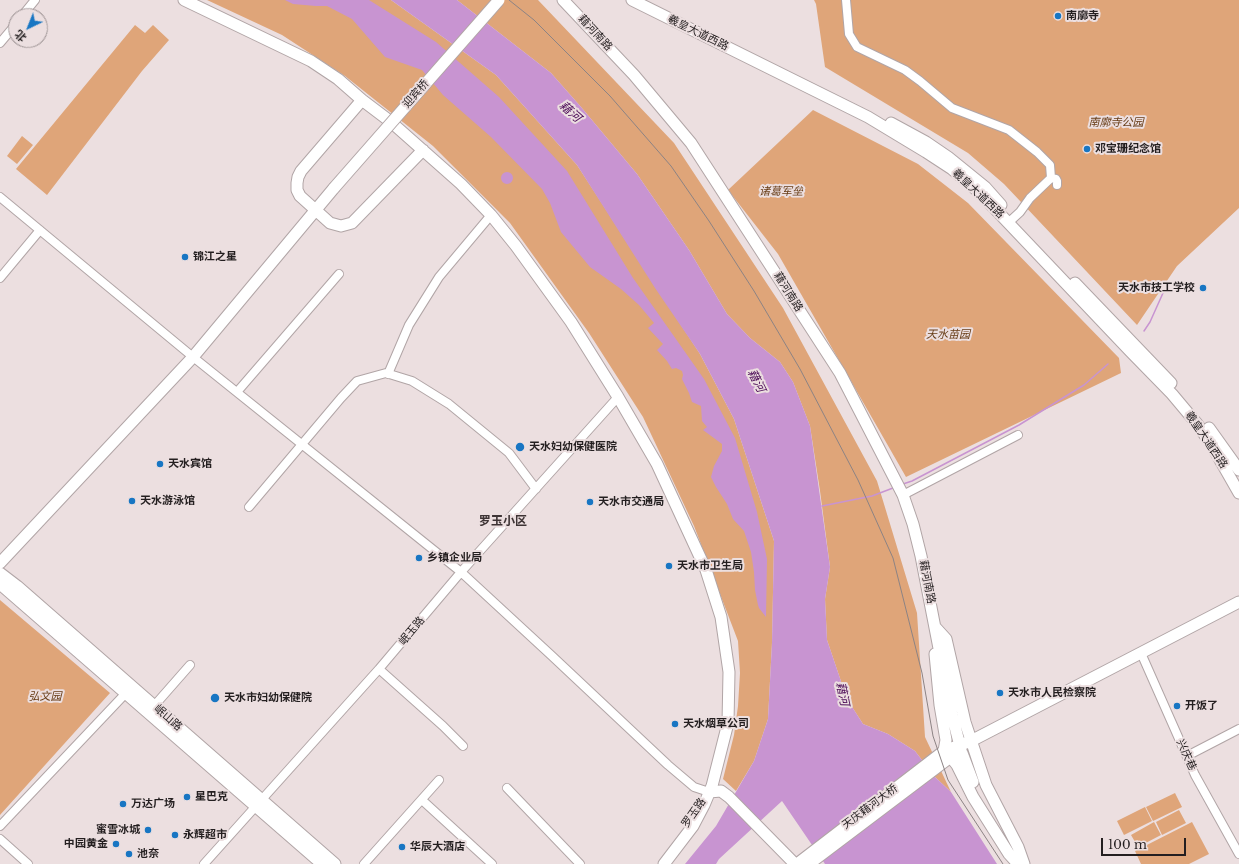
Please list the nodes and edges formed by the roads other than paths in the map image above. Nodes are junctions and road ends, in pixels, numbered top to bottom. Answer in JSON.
{"nodes":[{"id":1,"x":36,"y":0,"type":"edge"},
{"id":2,"x":184,"y":0,"type":"edge"},
{"id":3,"x":499,"y":0,"type":"edge"},
{"id":4,"x":563,"y":0,"type":"edge"},
{"id":5,"x":632,"y":0,"type":"edge"},
{"id":6,"x":648,"y":0,"type":"edge"},
{"id":7,"x":846,"y":0,"type":"edge"},
{"id":8,"x":29,"y":8,"type":"edge"},
{"id":9,"x":8,"y":34,"type":"edge"},
{"id":10,"x":0,"y":43,"type":"edge"},
{"id":11,"x":362,"y":100,"type":"junction"},
{"id":12,"x":422,"y":150,"type":"junction"},
{"id":13,"x":0,"y":197,"type":"edge"},
{"id":14,"x":316,"y":210,"type":"junction"},
{"id":15,"x":491,"y":215,"type":"junction"},
{"id":16,"x":1014,"y":218,"type":"junction"},
{"id":17,"x":40,"y":230,"type":"junction"},
{"id":18,"x":339,"y":274,"type":"dead end"},
{"id":19,"x":0,"y":278,"type":"edge"},
{"id":20,"x":193,"y":357,"type":"junction"},
{"id":21,"x":388,"y":374,"type":"junction"},
{"id":22,"x":237,"y":392,"type":"junction"},
{"id":23,"x":618,"y":397,"type":"junction"},
{"id":24,"x":1018,"y":435,"type":"dead end"},
{"id":25,"x":301,"y":445,"type":"junction"},
{"id":26,"x":1239,"y":470,"type":"edge"},
{"id":27,"x":536,"y":489,"type":"junction"},
{"id":28,"x":1239,"y":493,"type":"edge"},
{"id":29,"x":903,"y":495,"type":"junction"},
{"id":30,"x":249,"y":507,"type":"dead end"},
{"id":31,"x":0,"y":563,"type":"edge"},
{"id":32,"x":461,"y":572,"type":"junction"},
{"id":33,"x":0,"y":573,"type":"edge"},
{"id":34,"x":0,"y":584,"type":"edge"},
{"id":35,"x":1239,"y":602,"type":"edge"},
{"id":36,"x":935,"y":627,"type":"junction"},
{"id":37,"x":1141,"y":653,"type":"junction"},
{"id":38,"x":190,"y":665,"type":"dead end"},
{"id":39,"x":379,"y":669,"type":"junction"},
{"id":40,"x":126,"y":693,"type":"junction"},
{"id":41,"x":154,"y":706,"type":"junction"},
{"id":42,"x":1239,"y":729,"type":"edge"},
{"id":43,"x":971,"y":741,"type":"junction"},
{"id":44,"x":959,"y":742,"type":"dead end"},
{"id":45,"x":463,"y":746,"type":"dead end"},
{"id":46,"x":962,"y":753,"type":"dead end"},
{"id":47,"x":1187,"y":756,"type":"junction"},
{"id":48,"x":950,"y":758,"type":"junction"},
{"id":49,"x":439,"y":780,"type":"dead end"},
{"id":50,"x":506,"y":788,"type":"dead end"},
{"id":51,"x":709,"y":792,"type":"junction"},
{"id":52,"x":422,"y":800,"type":"junction"},
{"id":53,"x":258,"y":803,"type":"junction"},
{"id":54,"x":0,"y":826,"type":"edge"},
{"id":55,"x":755,"y":828,"type":"junction"},
{"id":56,"x":0,"y":839,"type":"edge"},
{"id":57,"x":1239,"y":854,"type":"edge"},
{"id":58,"x":812,"y":859,"type":"edge"},
{"id":59,"x":318,"y":863,"type":"edge"},
{"id":60,"x":28,"y":864,"type":"edge"},
{"id":61,"x":204,"y":864,"type":"edge"},
{"id":62,"x":335,"y":864,"type":"edge"},
{"id":63,"x":364,"y":864,"type":"edge"},
{"id":64,"x":492,"y":864,"type":"edge"},
{"id":65,"x":580,"y":864,"type":"edge"},
{"id":66,"x":656,"y":864,"type":"edge"},
{"id":67,"x":664,"y":864,"type":"edge"},
{"id":68,"x":786,"y":864,"type":"edge"},
{"id":69,"x":796,"y":864,"type":"edge"},
{"id":70,"x":1019,"y":864,"type":"edge"},
{"id":71,"x":1024,"y":864,"type":"edge"}],
"edges":[{"from":1,"to":8,"type":"street"},
{"from":2,"to":11,"type":"main road"},
{"from":3,"to":14,"type":"main road","name":"迎宾桥","bridge":true},
{"from":4,"to":29,"type":"main road","name":"藉河南路"},
{"from":5,"to":16,"type":"main road","name":"羲皇大道西路"},
{"from":6,"to":16,"type":"main road","name":"羲皇大道西路"},
{"from":7,"to":16,"type":"street"},
{"from":9,"to":10,"type":"street"},
{"from":11,"to":12,"type":"main road"},
{"from":11,"to":14,"type":"main road"},
{"from":12,"to":14,"type":"main road"},
{"from":12,"to":15,"type":"main road"},
{"from":13,"to":17,"type":"street"},
{"from":14,"to":20,"type":"main road","name":"迎宾桥"},
{"from":15,"to":21,"type":"street"},
{"from":15,"to":23,"type":"main road"},
{"from":16,"to":26,"type":"main road","name":"羲皇大道西路"},
{"from":16,"to":28,"type":"main road","name":"羲皇大道西路"},
{"from":17,"to":19,"type":"street"},
{"from":17,"to":20,"type":"street"},
{"from":18,"to":22,"type":"street"},
{"from":20,"to":22,"type":"street"},
{"from":20,"to":31,"type":"main road","name":"迎宾桥"},
{"from":21,"to":25,"type":"street"},
{"from":21,"to":27,"type":"street"},
{"from":22,"to":25,"type":"street"},
{"from":23,"to":27,"type":"street","name":"岷玉路"},
{"from":23,"to":51,"type":"main road"},
{"from":24,"to":29,"type":"street"},
{"from":25,"to":30,"type":"street"},
{"from":25,"to":32,"type":"street"},
{"from":27,"to":32,"type":"street","name":"岷玉路"},
{"from":29,"to":36,"type":"main road","name":"藉河南路"},
{"from":32,"to":39,"type":"street","name":"岷玉路"},
{"from":32,"to":51,"type":"street"},
{"from":33,"to":41,"type":"main road","name":"岷山路"},
{"from":34,"to":40,"type":"main road","name":"岷山路"},
{"from":35,"to":37,"type":"main road","name":"天庆藉河大桥"},
{"from":36,"to":43,"type":"main road","name":"藉河南路"},
{"from":36,"to":44,"type":"main road","name":"藉河南路"},
{"from":36,"to":48,"type":"main road","name":"藉河南路"},
{"from":37,"to":43,"type":"main road","name":"天庆藉河大桥"},
{"from":37,"to":47,"type":"street","name":"兴庆巷"},
{"from":38,"to":41,"type":"street"},
{"from":39,"to":45,"type":"street"},
{"from":39,"to":53,"type":"street","name":"岷玉路"},
{"from":40,"to":53,"type":"main road","name":"岷山路"},
{"from":40,"to":54,"type":"street"},
{"from":41,"to":53,"type":"main road","name":"岷山路"},
{"from":42,"to":47,"type":"street"},
{"from":43,"to":48,"type":"main road","name":"天庆藉河大桥"},
{"from":43,"to":71,"type":"main road","name":"藉河南路"},
{"from":46,"to":70,"type":"main road"},
{"from":47,"to":57,"type":"street","name":"兴庆巷"},
{"from":48,"to":58,"type":"main road","name":"天庆藉河大桥"},
{"from":48,"to":70,"type":"main road"},
{"from":49,"to":52,"type":"street"},
{"from":50,"to":65,"type":"street"},
{"from":51,"to":55,"type":"main road"},
{"from":51,"to":66,"type":"main road","name":"罗玉路"},
{"from":51,"to":67,"type":"main road","name":"罗玉路"},
{"from":52,"to":63,"type":"street"},
{"from":52,"to":64,"type":"street"},
{"from":53,"to":59,"type":"main road","name":"岷山路"},
{"from":53,"to":61,"type":"street","name":"岷玉路"},
{"from":53,"to":62,"type":"main road","name":"岷山路"},
{"from":55,"to":68,"type":"main road"},
{"from":55,"to":69,"type":"main road"},
{"from":56,"to":60,"type":"street"},
{"from":58,"to":69,"type":"main road","name":"天庆藉河大桥"}]}
